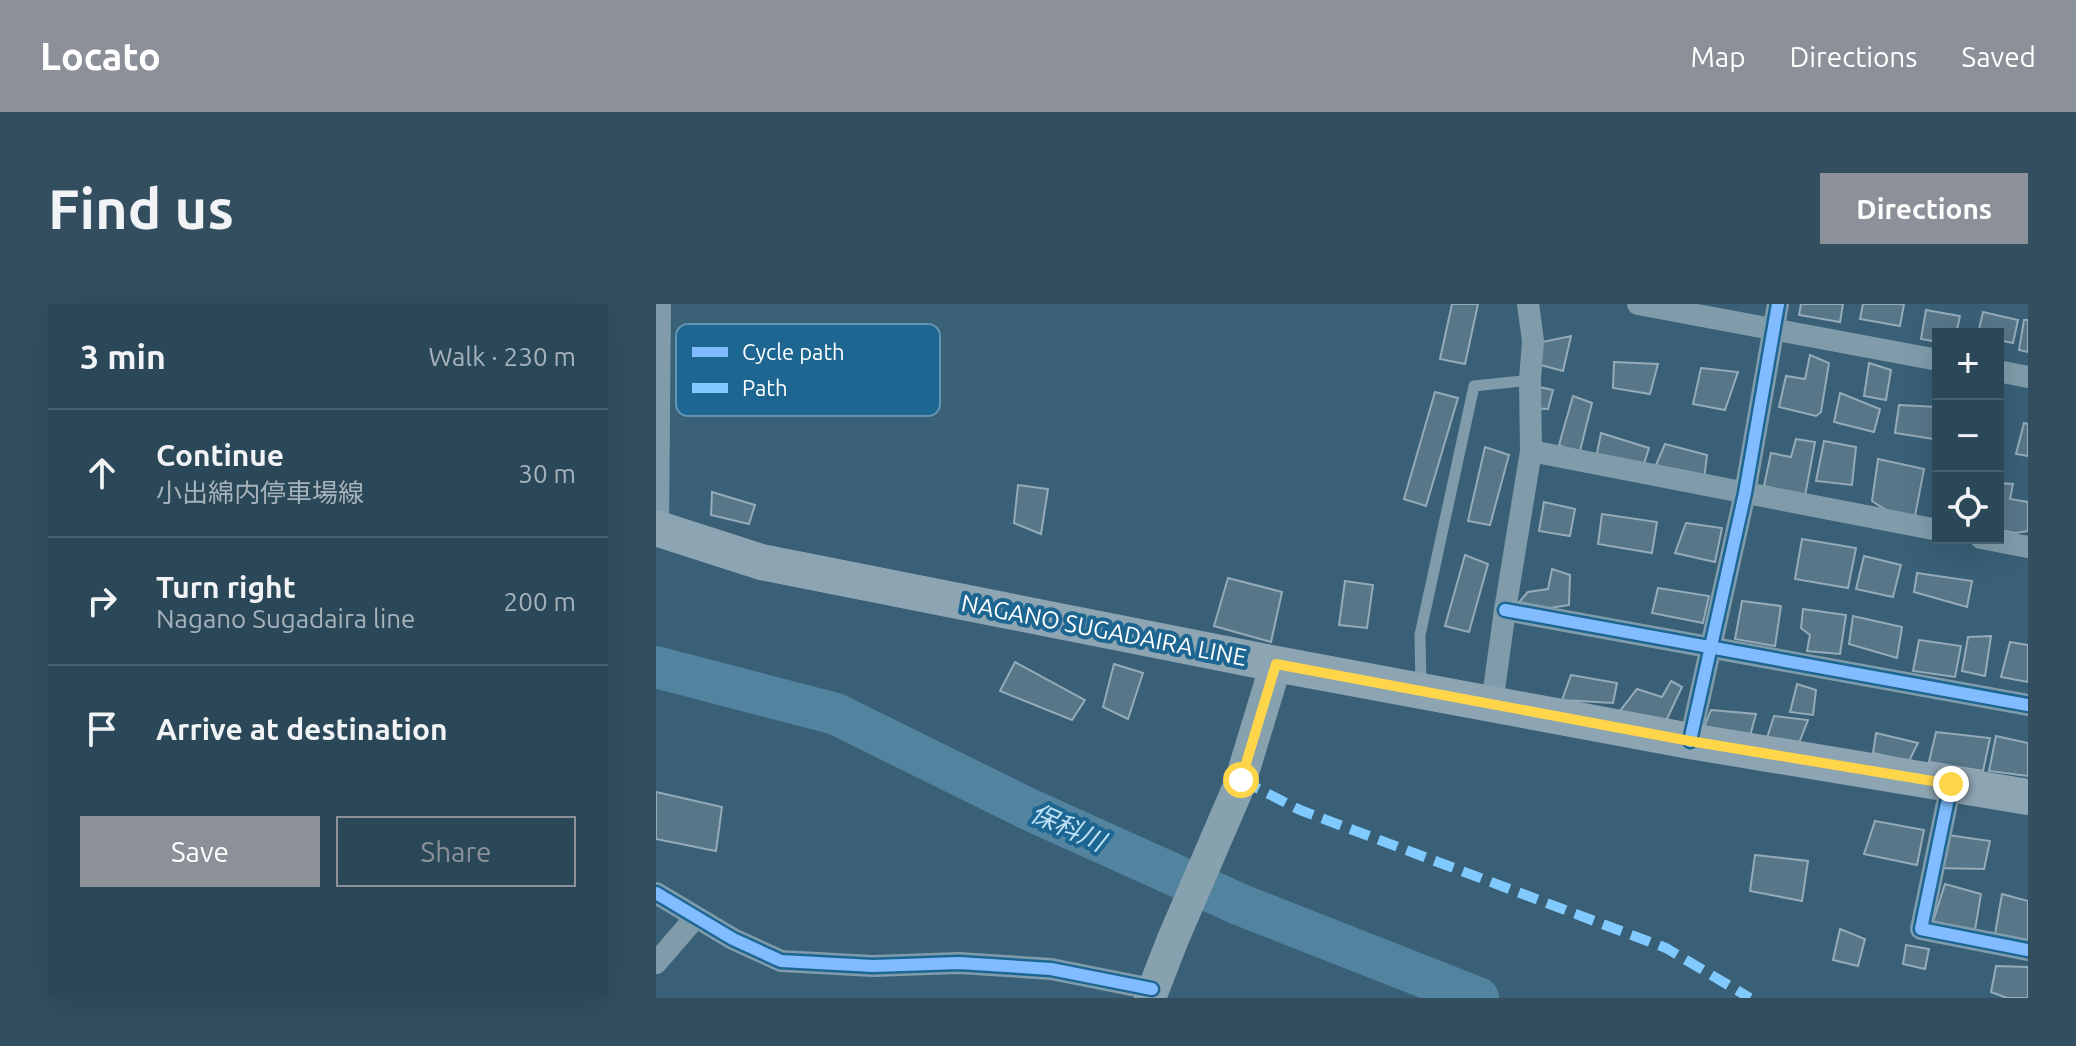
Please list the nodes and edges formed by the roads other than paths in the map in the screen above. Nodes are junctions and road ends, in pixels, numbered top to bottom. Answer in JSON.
{"nodes":[{"id":1,"x":660,"y":304,"type":"edge"},
{"id":2,"x":1528,"y":304,"type":"edge"},
{"id":3,"x":1638,"y":304,"type":"edge"},
{"id":4,"x":1778,"y":304,"type":"edge"},
{"id":5,"x":1774,"y":329,"type":"junction"},
{"id":6,"x":1932,"y":359,"type":"edge"},
{"id":7,"x":2004,"y":372,"type":"edge"},
{"id":8,"x":2028,"y":377,"type":"edge"},
{"id":9,"x":1530,"y":380,"type":"junction"},
{"id":10,"x":1531,"y":451,"type":"junction"},
{"id":11,"x":1745,"y":493,"type":"junction"},
{"id":12,"x":657,"y":528,"type":"edge"},
{"id":13,"x":1932,"y":529,"type":"edge"},
{"id":14,"x":2004,"y":542,"type":"edge"},
{"id":15,"x":2028,"y":547,"type":"edge"},
{"id":16,"x":1505,"y":610,"type":"junction"},
{"id":17,"x":1711,"y":646,"type":"junction"},
{"id":18,"x":1276,"y":664,"type":"junction"},
{"id":19,"x":1421,"y":691,"type":"junction"},
{"id":20,"x":1492,"y":704,"type":"junction"},
{"id":21,"x":2028,"y":705,"type":"edge"},
{"id":22,"x":1690,"y":741,"type":"junction"},
{"id":23,"x":1951,"y":784,"type":"junction"},
{"id":24,"x":2028,"y":797,"type":"edge"},
{"id":25,"x":656,"y":893,"type":"edge"},
{"id":26,"x":695,"y":918,"type":"junction"},
{"id":27,"x":2028,"y":950,"type":"edge"},
{"id":28,"x":656,"y":963,"type":"edge"},
{"id":29,"x":1151,"y":994,"type":"edge"}],
"edges":[{"from":1,"to":12,"type":"street"},
{"from":2,"to":9,"type":"street"},
{"from":3,"to":5,"type":"street"},
{"from":4,"to":5,"type":"street"},
{"from":5,"to":6,"type":"street"},
{"from":5,"to":11,"type":"street"},
{"from":7,"to":8,"type":"street"},
{"from":9,"to":10,"type":"street"},
{"from":9,"to":19,"type":"lane"},
{"from":10,"to":11,"type":"street"},
{"from":10,"to":16,"type":"street"},
{"from":11,"to":13,"type":"street"},
{"from":11,"to":17,"type":"street"},
{"from":12,"to":18,"type":"main road","name":"NAGANO SUGADAIRA LINE"},
{"from":14,"to":15,"type":"street"},
{"from":16,"to":17,"type":"street"},
{"from":16,"to":20,"type":"street"},
{"from":17,"to":21,"type":"street"},
{"from":17,"to":22,"type":"street"},
{"from":18,"to":19,"type":"main road","name":"NAGANO SUGADAIRA LINE"},
{"from":18,"to":29,"type":"main road"},
{"from":19,"to":20,"type":"main road","name":"NAGANO SUGADAIRA LINE"},
{"from":20,"to":22,"type":"main road","name":"NAGANO SUGADAIRA LINE"},
{"from":22,"to":23,"type":"main road","name":"NAGANO SUGADAIRA LINE"},
{"from":23,"to":24,"type":"main road","name":"NAGANO SUGADAIRA LINE"},
{"from":23,"to":27,"type":"street"},
{"from":25,"to":26,"type":"street"},
{"from":26,"to":28,"type":"street"},
{"from":26,"to":29,"type":"street"}]}
